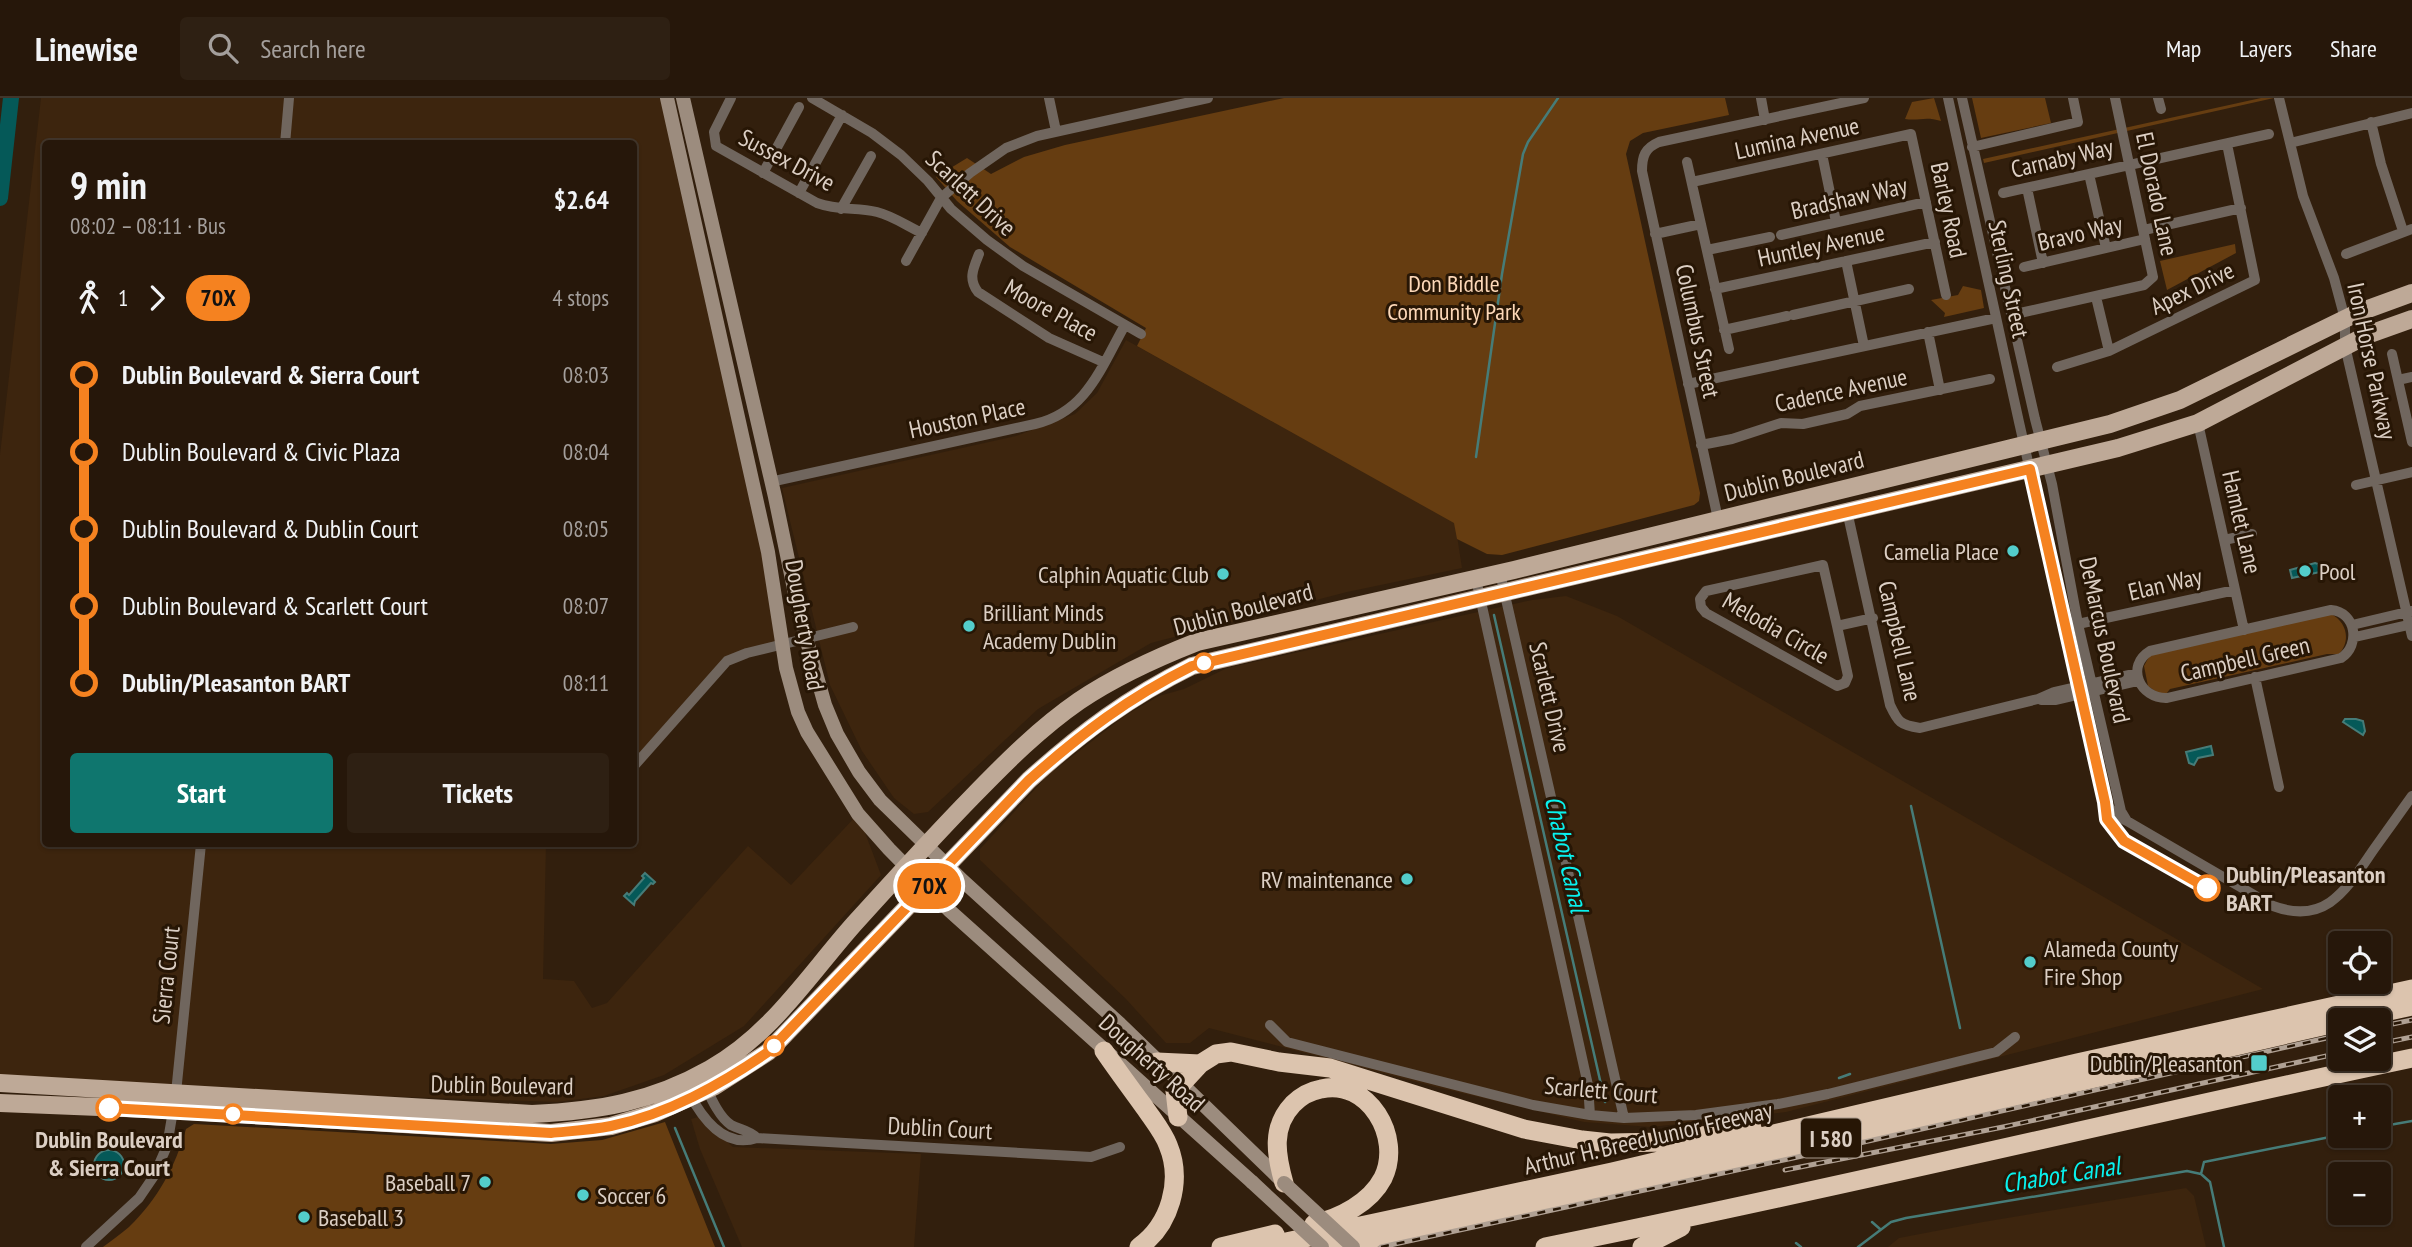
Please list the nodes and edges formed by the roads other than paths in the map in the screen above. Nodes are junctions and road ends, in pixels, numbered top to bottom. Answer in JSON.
{"nodes":[{"id":1,"x":289,"y":98,"type":"edge"},
{"id":2,"x":667,"y":98,"type":"edge"},
{"id":3,"x":683,"y":98,"type":"edge"},
{"id":4,"x":731,"y":98,"type":"edge"},
{"id":5,"x":812,"y":98,"type":"edge"},
{"id":6,"x":1049,"y":98,"type":"edge"},
{"id":7,"x":1208,"y":98,"type":"edge"},
{"id":8,"x":1761,"y":98,"type":"edge"},
{"id":9,"x":1864,"y":98,"type":"edge"},
{"id":10,"x":1948,"y":98,"type":"edge"},
{"id":11,"x":1962,"y":98,"type":"edge"},
{"id":12,"x":2073,"y":98,"type":"edge"},
{"id":13,"x":2115,"y":98,"type":"edge"},
{"id":14,"x":2279,"y":98,"type":"edge"},
{"id":15,"x":799,"y":107,"type":"dead end"},
{"id":16,"x":2412,"y":113,"type":"edge"},
{"id":17,"x":842,"y":115,"type":"junction"},
{"id":18,"x":1765,"y":120,"type":"junction"},
{"id":19,"x":2371,"y":122,"type":"junction"},
{"id":20,"x":1056,"y":131,"type":"junction"},
{"id":21,"x":1911,"y":134,"type":"joint"},
{"id":22,"x":2269,"y":134,"type":"dead end"},
{"id":23,"x":285,"y":140,"type":"edge"},
{"id":24,"x":2290,"y":143,"type":"junction"},
{"id":25,"x":2227,"y":144,"type":"junction"},
{"id":26,"x":1972,"y":147,"type":"junction"},
{"id":27,"x":1822,"y":154,"type":"junction"},
{"id":28,"x":871,"y":156,"type":"dead end"},
{"id":29,"x":1688,"y":162,"type":"dead end"},
{"id":30,"x":2129,"y":164,"type":"junction"},
{"id":31,"x":763,"y":173,"type":"junction"},
{"id":32,"x":2089,"y":173,"type":"junction"},
{"id":33,"x":1692,"y":182,"type":"junction"},
{"id":34,"x":2027,"y":188,"type":"junction"},
{"id":35,"x":799,"y":193,"type":"junction"},
{"id":36,"x":2003,"y":193,"type":"dead end"},
{"id":37,"x":941,"y":198,"type":"junction"},
{"id":38,"x":1926,"y":202,"type":"junction"},
{"id":39,"x":2241,"y":208,"type":"junction"},
{"id":40,"x":841,"y":209,"type":"junction"},
{"id":41,"x":1836,"y":222,"type":"junction"},
{"id":42,"x":1701,"y":224,"type":"junction"},
{"id":43,"x":2407,"y":230,"type":"edge"},
{"id":44,"x":922,"y":233,"type":"junction"},
{"id":45,"x":1655,"y":234,"type":"junction"},
{"id":46,"x":2144,"y":235,"type":"junction"},
{"id":47,"x":1935,"y":242,"type":"junction"},
{"id":48,"x":2106,"y":248,"type":"junction"},
{"id":49,"x":1707,"y":250,"type":"junction"},
{"id":50,"x":979,"y":254,"type":"dead end"},
{"id":51,"x":2346,"y":254,"type":"dead end"},
{"id":52,"x":906,"y":261,"type":"dead end"},
{"id":53,"x":1846,"y":261,"type":"junction"},
{"id":54,"x":2043,"y":263,"type":"junction"},
{"id":55,"x":2024,"y":267,"type":"dead end"},
{"id":56,"x":1716,"y":289,"type":"junction"},
{"id":57,"x":1909,"y":289,"type":"dead end"},
{"id":58,"x":2412,"y":293,"type":"edge"},
{"id":59,"x":1946,"y":295,"type":"dead end"},
{"id":60,"x":2096,"y":297,"type":"junction"},
{"id":61,"x":1855,"y":301,"type":"junction"},
{"id":62,"x":2011,"y":315,"type":"junction"},
{"id":63,"x":1996,"y":318,"type":"junction"},
{"id":64,"x":2345,"y":319,"type":"junction"},
{"id":65,"x":2412,"y":319,"type":"edge"},
{"id":66,"x":1125,"y":325,"type":"junction"},
{"id":67,"x":1724,"y":330,"type":"junction"},
{"id":68,"x":720,"y":331,"type":"junction"},
{"id":69,"x":1928,"y":332,"type":"junction"},
{"id":70,"x":1141,"y":334,"type":"dead end"},
{"id":71,"x":1864,"y":346,"type":"junction"},
{"id":72,"x":2345,"y":346,"type":"junction"},
{"id":73,"x":1729,"y":349,"type":"dead end"},
{"id":74,"x":2109,"y":351,"type":"junction"},
{"id":75,"x":2392,"y":354,"type":"dead end"},
{"id":76,"x":1104,"y":362,"type":"junction"},
{"id":77,"x":2057,"y":367,"type":"dead end"},
{"id":78,"x":2412,"y":377,"type":"edge"},
{"id":79,"x":1990,"y":379,"type":"dead end"},
{"id":80,"x":2398,"y":380,"type":"junction"},
{"id":81,"x":1688,"y":384,"type":"junction"},
{"id":82,"x":750,"y":389,"type":"junction"},
{"id":83,"x":1940,"y":390,"type":"junction"},
{"id":84,"x":2198,"y":423,"type":"junction"},
{"id":85,"x":2032,"y":443,"type":"junction"},
{"id":86,"x":2412,"y":443,"type":"edge"},
{"id":87,"x":1701,"y":445,"type":"junction"},
{"id":88,"x":2039,"y":467,"type":"junction"},
{"id":89,"x":2412,"y":472,"type":"edge"},
{"id":90,"x":2376,"y":480,"type":"junction"},
{"id":91,"x":770,"y":482,"type":"junction"},
{"id":92,"x":2356,"y":485,"type":"dead end"},
{"id":93,"x":757,"y":502,"type":"junction"},
{"id":94,"x":1847,"y":511,"type":"junction"},
{"id":95,"x":1718,"y":519,"type":"junction"},
{"id":96,"x":2252,"y":534,"type":"dead end"},
{"id":97,"x":2224,"y":540,"type":"junction"},
{"id":98,"x":785,"y":545,"type":"junction"},
{"id":99,"x":1500,"y":573,"type":"junction"},
{"id":100,"x":1476,"y":579,"type":"junction"},
{"id":101,"x":2401,"y":589,"type":"junction"},
{"id":102,"x":2235,"y":590,"type":"junction"},
{"id":103,"x":1504,"y":593,"type":"junction"},
{"id":104,"x":2412,"y":597,"type":"edge"},
{"id":105,"x":1480,"y":599,"type":"junction"},
{"id":106,"x":2409,"y":612,"type":"edge"},
{"id":107,"x":1872,"y":618,"type":"junction"},
{"id":108,"x":2064,"y":618,"type":"junction"},
{"id":109,"x":2078,"y":624,"type":"junction"},
{"id":110,"x":2352,"y":625,"type":"junction"},
{"id":111,"x":853,"y":626,"type":"dead end"},
{"id":112,"x":1837,"y":626,"type":"junction"},
{"id":113,"x":2411,"y":629,"type":"edge"},
{"id":114,"x":2244,"y":630,"type":"junction"},
{"id":115,"x":2355,"y":637,"type":"junction"},
{"id":116,"x":805,"y":639,"type":"junction"},
{"id":117,"x":1197,"y":642,"type":"junction"},
{"id":118,"x":783,"y":645,"type":"junction"},
{"id":119,"x":2138,"y":677,"type":"junction"},
{"id":120,"x":2255,"y":677,"type":"junction"},
{"id":121,"x":1151,"y":686,"type":"junction"},
{"id":122,"x":2094,"y":687,"type":"junction"},
{"id":123,"x":2080,"y":690,"type":"junction"},
{"id":124,"x":637,"y":763,"type":"edge"},
{"id":125,"x":2279,"y":787,"type":"dead end"},
{"id":126,"x":2412,"y":796,"type":"edge"},
{"id":127,"x":2127,"y":821,"type":"junction"},
{"id":128,"x":926,"y":845,"type":"junction"},
{"id":129,"x":201,"y":847,"type":"edge"},
{"id":130,"x":947,"y":866,"type":"junction"},
{"id":131,"x":907,"y":867,"type":"junction"},
{"id":132,"x":927,"y":888,"type":"junction"},
{"id":133,"x":2412,"y":989,"type":"edge"},
{"id":134,"x":2412,"y":1006,"type":"edge"},
{"id":135,"x":2391,"y":1011,"type":"edge"},
{"id":136,"x":2328,"y":1024,"type":"edge"},
{"id":137,"x":1270,"y":1025,"type":"dead end"},
{"id":138,"x":2015,"y":1037,"type":"dead end"},
{"id":139,"x":1104,"y":1051,"type":"junction"},
{"id":140,"x":2403,"y":1060,"type":"edge"},
{"id":141,"x":1157,"y":1062,"type":"junction"},
{"id":142,"x":1200,"y":1064,"type":"junction"},
{"id":143,"x":0,"y":1083,"type":"edge"},
{"id":144,"x":1181,"y":1084,"type":"junction"},
{"id":145,"x":696,"y":1086,"type":"junction"},
{"id":146,"x":175,"y":1102,"type":"junction"},
{"id":147,"x":0,"y":1103,"type":"edge"},
{"id":148,"x":509,"y":1113,"type":"junction"},
{"id":149,"x":1590,"y":1115,"type":"junction"},
{"id":150,"x":1178,"y":1117,"type":"junction"},
{"id":151,"x":1624,"y":1118,"type":"junction"},
{"id":152,"x":1812,"y":1126,"type":"junction"},
{"id":153,"x":442,"y":1127,"type":"junction"},
{"id":154,"x":757,"y":1139,"type":"junction"},
{"id":155,"x":1120,"y":1147,"type":"dead end"},
{"id":156,"x":1282,"y":1179,"type":"junction"},
{"id":157,"x":1702,"y":1216,"type":"junction"},
{"id":158,"x":86,"y":1247,"type":"edge"},
{"id":159,"x":1139,"y":1247,"type":"edge"},
{"id":160,"x":1221,"y":1247,"type":"edge"},
{"id":161,"x":1263,"y":1247,"type":"edge"},
{"id":162,"x":1322,"y":1247,"type":"edge"},
{"id":163,"x":1332,"y":1247,"type":"edge"},
{"id":164,"x":1353,"y":1247,"type":"edge"},
{"id":165,"x":1545,"y":1247,"type":"edge"},
{"id":166,"x":1642,"y":1247,"type":"edge"}],
"edges":[{"from":1,"to":23,"type":"street"},
{"from":2,"to":68,"type":"main road","name":"Dougherty Road"},
{"from":3,"to":82,"type":"main road","name":"Dougherty Road"},
{"from":4,"to":31,"type":"street","name":"Sussex Drive"},
{"from":5,"to":17,"type":"street","name":"Scarlett Drive"},
{"from":6,"to":20,"type":"street"},
{"from":7,"to":20,"type":"street"},
{"from":8,"to":18,"type":"street"},
{"from":9,"to":18,"type":"street"},
{"from":10,"to":63,"type":"street","name":"Sterling Street"},
{"from":11,"to":26,"type":"street","name":"Sterling Street"},
{"from":12,"to":26,"type":"street"},
{"from":13,"to":30,"type":"street","name":"El Dorado Lane"},
{"from":14,"to":24,"type":"street","name":"Iron Horse Parkway"},
{"from":15,"to":31,"type":"street"},
{"from":16,"to":19,"type":"street"},
{"from":17,"to":35,"type":"street"},
{"from":17,"to":37,"type":"street","name":"Scarlett Drive"},
{"from":18,"to":45,"type":"street","name":"Columbus Street"},
{"from":19,"to":24,"type":"street"},
{"from":19,"to":43,"type":"street"},
{"from":20,"to":37,"type":"street"},
{"from":21,"to":27,"type":"street","name":"Lumina Avenue"},
{"from":21,"to":38,"type":"street","name":"Barley Road"},
{"from":22,"to":25,"type":"street","name":"Carnaby Way"},
{"from":24,"to":64,"type":"street","name":"Iron Horse Parkway"},
{"from":25,"to":30,"type":"street","name":"Carnaby Way"},
{"from":25,"to":39,"type":"street","name":"Apex Drive"},
{"from":26,"to":62,"type":"street","name":"Sterling Street"},
{"from":27,"to":33,"type":"street","name":"Lumina Avenue"},
{"from":27,"to":41,"type":"street"},
{"from":28,"to":40,"type":"street"},
{"from":29,"to":33,"type":"street"},
{"from":30,"to":32,"type":"street","name":"Carnaby Way"},
{"from":30,"to":46,"type":"street","name":"El Dorado Lane"},
{"from":31,"to":35,"type":"street","name":"Sussex Drive"},
{"from":32,"to":34,"type":"street","name":"Carnaby Way"},
{"from":32,"to":48,"type":"street"},
{"from":33,"to":42,"type":"street"},
{"from":34,"to":36,"type":"street","name":"Carnaby Way"},
{"from":34,"to":54,"type":"street"},
{"from":35,"to":40,"type":"street","name":"Sussex Drive"},
{"from":37,"to":44,"type":"street"},
{"from":37,"to":66,"type":"street","name":"Scarlett Drive"},
{"from":38,"to":41,"type":"street","name":"Bradshaw Way"},
{"from":38,"to":47,"type":"street","name":"Barley Road"},
{"from":39,"to":46,"type":"street","name":"Bravo Way"},
{"from":39,"to":74,"type":"street","name":"Apex Drive"},
{"from":40,"to":44,"type":"street","name":"Sussex Drive"},
{"from":41,"to":49,"type":"street","name":"Bradshaw Way"},
{"from":42,"to":45,"type":"street"},
{"from":42,"to":49,"type":"street"},
{"from":43,"to":51,"type":"street"},
{"from":44,"to":52,"type":"street"},
{"from":45,"to":81,"type":"street","name":"Columbus Street"},
{"from":46,"to":48,"type":"street","name":"Bravo Way"},
{"from":46,"to":60,"type":"street","name":"El Dorado Lane"},
{"from":47,"to":53,"type":"street","name":"Huntley Avenue"},
{"from":47,"to":59,"type":"street","name":"Barley Road"},
{"from":48,"to":54,"type":"street","name":"Bravo Way"},
{"from":49,"to":56,"type":"street"},
{"from":50,"to":76,"type":"street","name":"Moore Place"},
{"from":53,"to":56,"type":"street","name":"Huntley Avenue"},
{"from":53,"to":61,"type":"street"},
{"from":54,"to":55,"type":"street","name":"Bravo Way"},
{"from":56,"to":67,"type":"street"},
{"from":57,"to":61,"type":"street"},
{"from":58,"to":64,"type":"main road","name":"Dublin Boulevard"},
{"from":60,"to":62,"type":"street","name":"El Dorado Lane"},
{"from":60,"to":74,"type":"street"},
{"from":61,"to":67,"type":"street"},
{"from":61,"to":71,"type":"street"},
{"from":62,"to":85,"type":"street","name":"Sterling Street"},
{"from":63,"to":69,"type":"street"},
{"from":63,"to":85,"type":"street","name":"Sterling Street"},
{"from":64,"to":72,"type":"street","name":"Iron Horse Parkway"},
{"from":64,"to":85,"type":"main road","name":"Dublin Boulevard"},
{"from":65,"to":72,"type":"main road","name":"Dublin Boulevard"},
{"from":66,"to":70,"type":"street","name":"Scarlett Drive"},
{"from":66,"to":76,"type":"street","name":"Houston Place"},
{"from":67,"to":73,"type":"street"},
{"from":68,"to":82,"type":"main road"},
{"from":68,"to":93,"type":"main road","name":"Dougherty Road"},
{"from":69,"to":71,"type":"street"},
{"from":69,"to":83,"type":"street"},
{"from":71,"to":81,"type":"street"},
{"from":72,"to":84,"type":"main road","name":"Dublin Boulevard"},
{"from":72,"to":90,"type":"street","name":"Iron Horse Parkway"},
{"from":74,"to":77,"type":"street","name":"Apex Drive"},
{"from":75,"to":80,"type":"street"},
{"from":76,"to":91,"type":"street","name":"Houston Place"},
{"from":78,"to":80,"type":"street"},
{"from":79,"to":83,"type":"street","name":"Cadence Avenue"},
{"from":80,"to":86,"type":"street"},
{"from":81,"to":87,"type":"street","name":"Columbus Street"},
{"from":82,"to":91,"type":"main road","name":"Dougherty Road"},
{"from":83,"to":87,"type":"street","name":"Cadence Avenue"},
{"from":84,"to":88,"type":"main road","name":"Dublin Boulevard"},
{"from":84,"to":97,"type":"street","name":"Hamlet Lane"},
{"from":85,"to":88,"type":"street","name":"Sterling Street"},
{"from":85,"to":88,"type":"street","name":"Sterling Street"},
{"from":85,"to":95,"type":"main road","name":"Dublin Boulevard"},
{"from":87,"to":95,"type":"street","name":"Columbus Street"},
{"from":88,"to":94,"type":"main road","name":"Dublin Boulevard"},
{"from":88,"to":108,"type":"street","name":"DeMarcus Boulevard"},
{"from":88,"to":109,"type":"street","name":"DeMarcus Boulevard"},
{"from":89,"to":90,"type":"street"},
{"from":90,"to":92,"type":"street"},
{"from":90,"to":101,"type":"street","name":"Iron Horse Parkway"},
{"from":91,"to":98,"type":"main road","name":"Dougherty Road"},
{"from":93,"to":98,"type":"main road"},
{"from":93,"to":118,"type":"main road","name":"Dougherty Road"},
{"from":94,"to":103,"type":"main road","name":"Dublin Boulevard"},
{"from":94,"to":107,"type":"street","name":"Campbell Lane"},
{"from":95,"to":99,"type":"main road","name":"Dublin Boulevard"},
{"from":96,"to":97,"type":"street"},
{"from":97,"to":102,"type":"street","name":"Hamlet Lane"},
{"from":98,"to":116,"type":"main road","name":"Dougherty Road"},
{"from":99,"to":100,"type":"main road","name":"Dublin Boulevard"},
{"from":99,"to":103,"type":"street","name":"Scarlett Drive"},
{"from":100,"to":105,"type":"street","name":"Scarlett Drive"},
{"from":100,"to":117,"type":"main road","name":"Dublin Boulevard"},
{"from":101,"to":104,"type":"street"},
{"from":101,"to":106,"type":"street","name":"Iron Horse Parkway"},
{"from":102,"to":109,"type":"street","name":"Elan Way"},
{"from":102,"to":114,"type":"street","name":"Hamlet Lane"},
{"from":103,"to":105,"type":"main road","name":"Dublin Boulevard"},
{"from":103,"to":151,"type":"street","name":"Scarlett Drive"},
{"from":105,"to":121,"type":"main road","name":"Dublin Boulevard"},
{"from":105,"to":149,"type":"street","name":"Scarlett Drive"},
{"from":106,"to":110,"type":"street"},
{"from":106,"to":113,"type":"street","name":"Iron Horse Parkway"},
{"from":107,"to":112,"type":"street","name":"Melodia Circle"},
{"from":107,"to":123,"type":"street","name":"Campbell Lane"},
{"from":108,"to":109,"type":"street"},
{"from":108,"to":123,"type":"street","name":"DeMarcus Boulevard"},
{"from":109,"to":122,"type":"street","name":"DeMarcus Boulevard"},
{"from":110,"to":114,"type":"street","name":"Campbell Green"},
{"from":110,"to":115,"type":"street"},
{"from":111,"to":116,"type":"street"},
{"from":112,"to":112,"type":"street","name":"Melodia Circle"},
{"from":113,"to":115,"type":"street"},
{"from":114,"to":119,"type":"street","name":"Campbell Green"},
{"from":115,"to":120,"type":"street","name":"Campbell Green"},
{"from":116,"to":118,"type":"street"},
{"from":116,"to":128,"type":"main road","name":"Dougherty Road"},
{"from":117,"to":121,"type":"main road"},
{"from":117,"to":128,"type":"main road","name":"Dublin Boulevard"},
{"from":118,"to":124,"type":"street"},
{"from":118,"to":131,"type":"main road","name":"Dougherty Road"},
{"from":119,"to":120,"type":"street","name":"Campbell Green"},
{"from":119,"to":122,"type":"street"},
{"from":120,"to":125,"type":"street"},
{"from":121,"to":130,"type":"main road","name":"Dublin Boulevard"},
{"from":122,"to":123,"type":"street","name":"Campbell Lane"},
{"from":122,"to":127,"type":"street","name":"DeMarcus Boulevard"},
{"from":123,"to":127,"type":"street","name":"DeMarcus Boulevard"},
{"from":126,"to":127,"type":"street","name":"DeMarcus Boulevard"},
{"from":128,"to":130,"type":"main road","name":"Dougherty Road"},
{"from":128,"to":131,"type":"main road","name":"Dublin Boulevard"},
{"from":129,"to":146,"type":"street","name":"Sierra Court"},
{"from":130,"to":132,"type":"main road","name":"Dublin Boulevard"},
{"from":130,"to":141,"type":"main road","name":"Dougherty Road"},
{"from":131,"to":132,"type":"main road","name":"Dougherty Road"},
{"from":131,"to":145,"type":"main road","name":"Dublin Boulevard"},
{"from":132,"to":139,"type":"main road","name":"Dougherty Road"},
{"from":132,"to":145,"type":"main road","name":"Dublin Boulevard"},
{"from":133,"to":152,"type":"highway","name":"Arthur H. Breed Junior Freeway","number":"I 580"},
{"from":134,"to":135,"type":"highway"},
{"from":136,"to":163,"type":"highway","number":"I 580"},
{"from":137,"to":149,"type":"street","name":"Scarlett Court"},
{"from":138,"to":151,"type":"street","name":"Scarlett Court"},
{"from":139,"to":150,"type":"main road","name":"Dougherty Road"},
{"from":139,"to":159,"type":"highway"},
{"from":140,"to":157,"type":"highway","number":"I 580"},
{"from":141,"to":142,"type":"highway"},
{"from":141,"to":144,"type":"main road","name":"Dougherty Road"},
{"from":142,"to":144,"type":"highway"},
{"from":142,"to":152,"type":"highway"},
{"from":143,"to":146,"type":"main road","name":"Dublin Boulevard"},
{"from":144,"to":150,"type":"highway"},
{"from":144,"to":156,"type":"main road","name":"Dougherty Road"},
{"from":145,"to":148,"type":"main road","name":"Dublin Boulevard"},
{"from":145,"to":153,"type":"main road","name":"Dublin Boulevard"},
{"from":145,"to":154,"type":"street","name":"Dublin Court"},
{"from":145,"to":154,"type":"street","name":"Dublin Court"},
{"from":146,"to":147,"type":"main road","name":"Dublin Boulevard"},
{"from":146,"to":148,"type":"main road","name":"Dublin Boulevard"},
{"from":146,"to":153,"type":"main road","name":"Dublin Boulevard"},
{"from":146,"to":158,"type":"street","name":"Sierra Court"},
{"from":148,"to":153,"type":"main road"},
{"from":149,"to":151,"type":"street","name":"Scarlett Court"},
{"from":150,"to":162,"type":"main road","name":"Dougherty Road","bridge":true},
{"from":152,"to":161,"type":"highway","name":"Arthur H. Breed Junior Freeway","number":"I 580"},
{"from":154,"to":155,"type":"street","name":"Dublin Court"},
{"from":156,"to":160,"type":"highway"},
{"from":156,"to":164,"type":"main road","name":"Dougherty Road","bridge":true},
{"from":157,"to":165,"type":"highway","number":"I 580"},
{"from":157,"to":166,"type":"highway"}]}
